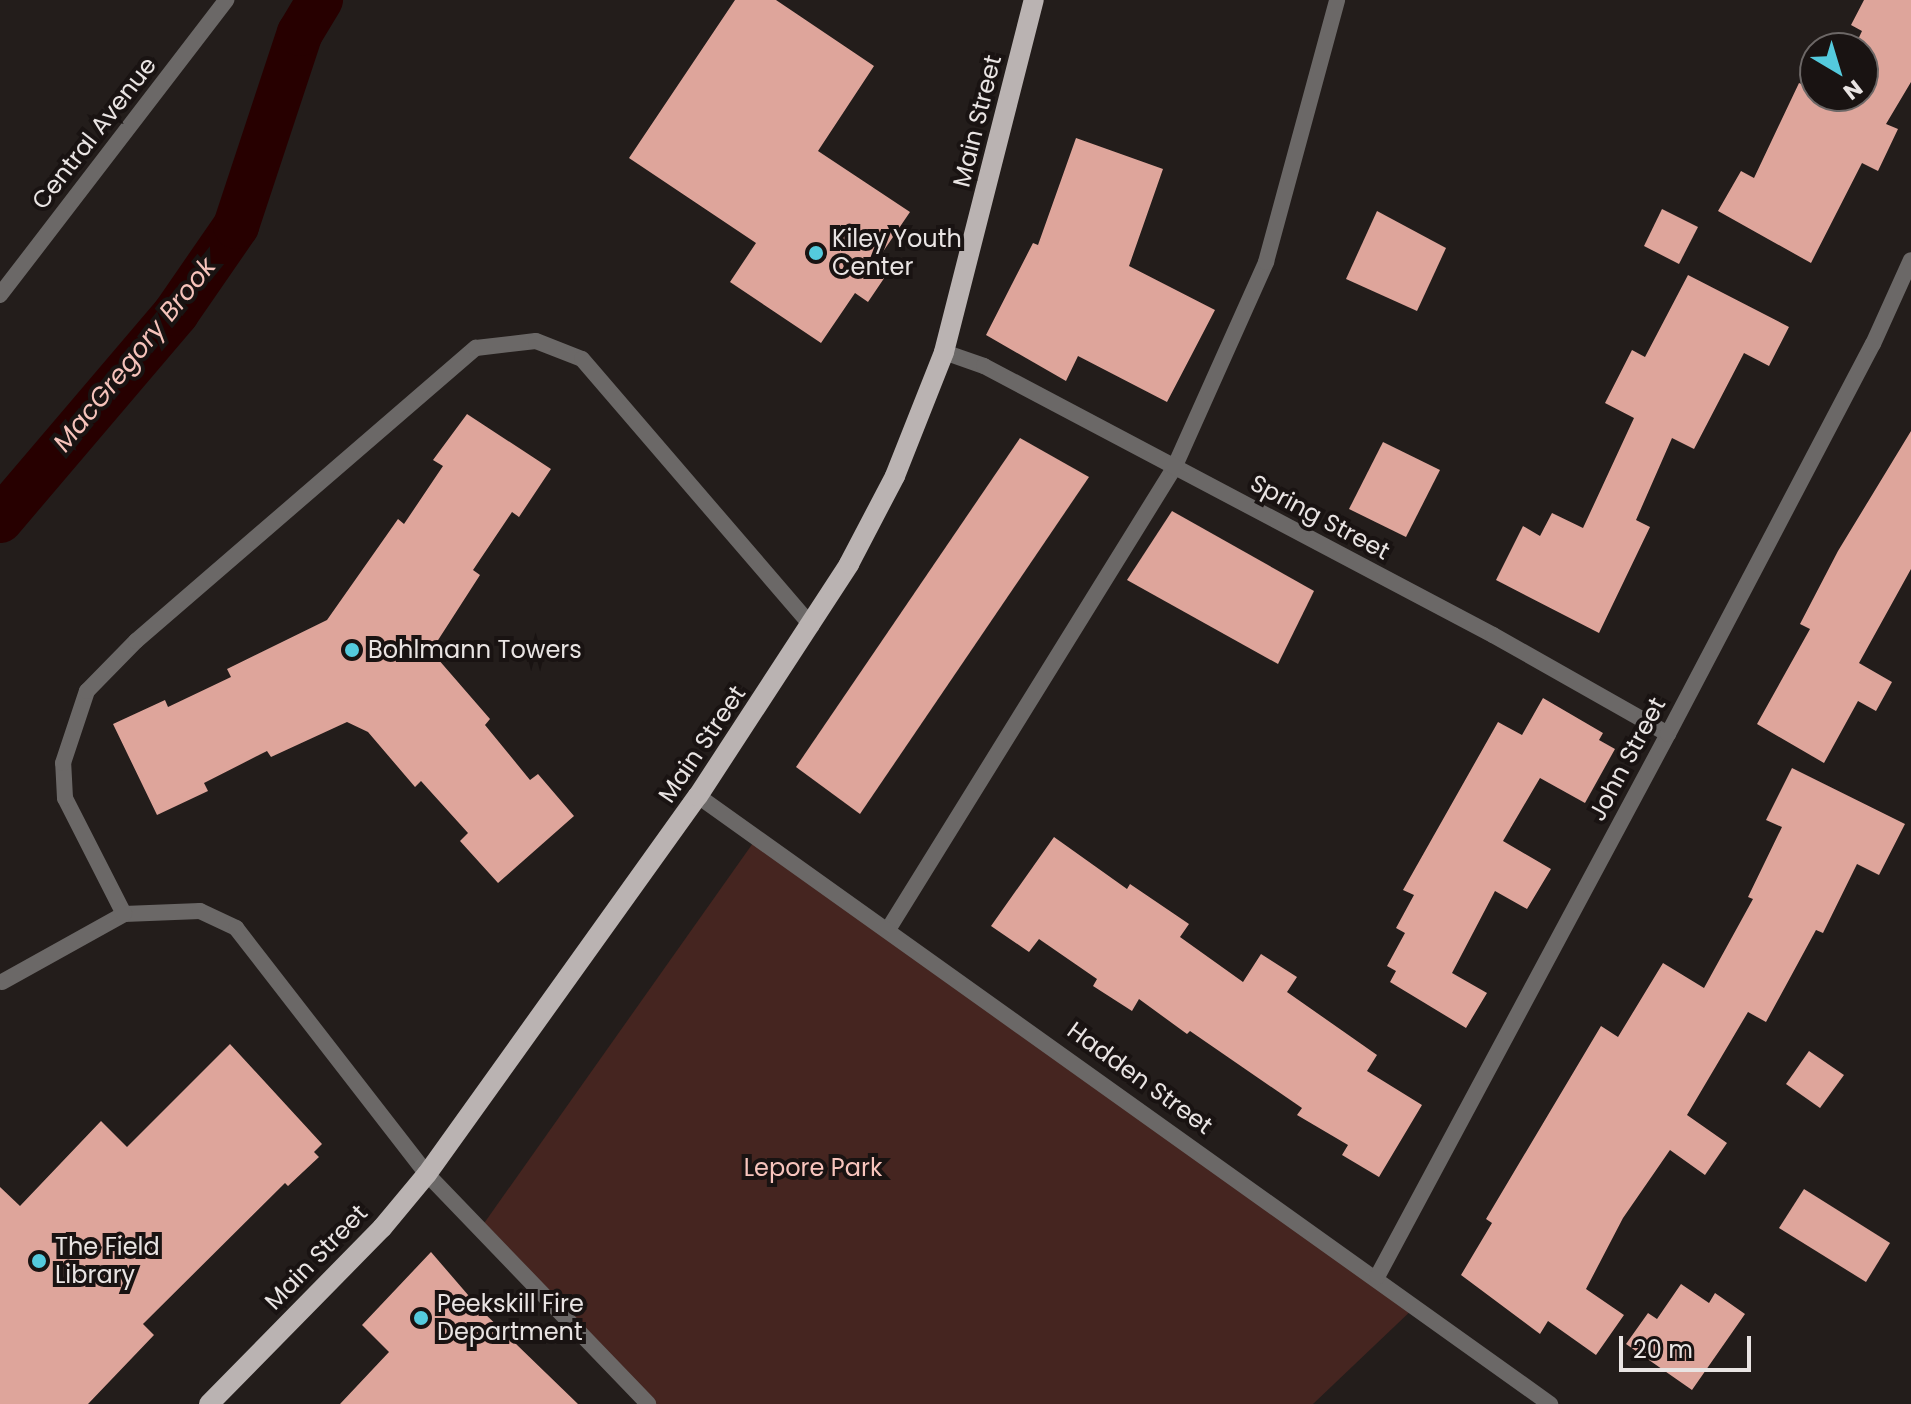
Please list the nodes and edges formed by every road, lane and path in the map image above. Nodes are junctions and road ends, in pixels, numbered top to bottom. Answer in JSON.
{"nodes":[{"id":1,"x":226,"y":0,"type":"edge"},
{"id":2,"x":1034,"y":0,"type":"edge"},
{"id":3,"x":1337,"y":0,"type":"edge"},
{"id":4,"x":1911,"y":260,"type":"edge"},
{"id":5,"x":0,"y":295,"type":"edge"},
{"id":6,"x":944,"y":352,"type":"junction"},
{"id":7,"x":1174,"y":468,"type":"junction"},
{"id":8,"x":812,"y":626,"type":"junction"},
{"id":9,"x":1668,"y":734,"type":"junction"},
{"id":10,"x":698,"y":796,"type":"junction"},
{"id":11,"x":124,"y":914,"type":"junction"},
{"id":12,"x":889,"y":928,"type":"junction"},
{"id":13,"x":2,"y":982,"type":"edge"},
{"id":14,"x":427,"y":1174,"type":"junction"},
{"id":15,"x":1377,"y":1277,"type":"junction"},
{"id":16,"x":209,"y":1404,"type":"edge"},
{"id":17,"x":648,"y":1404,"type":"edge"},
{"id":18,"x":1550,"y":1404,"type":"edge"}],
"edges":[{"from":1,"to":5,"type":"street","name":"Central Avenue"},
{"from":2,"to":6,"type":"main road","name":"Main Street"},
{"from":3,"to":7,"type":"street"},
{"from":4,"to":9,"type":"street","name":"John Street"},
{"from":6,"to":7,"type":"street","name":"Spring Street"},
{"from":6,"to":8,"type":"main road","name":"Main Street"},
{"from":7,"to":9,"type":"street","name":"Spring Street"},
{"from":7,"to":12,"type":"street"},
{"from":8,"to":10,"type":"main road","name":"Main Street"},
{"from":8,"to":11,"type":"street"},
{"from":9,"to":15,"type":"street","name":"John Street"},
{"from":10,"to":12,"type":"street","name":"Hadden Street"},
{"from":10,"to":14,"type":"main road","name":"Main Street"},
{"from":11,"to":13,"type":"street"},
{"from":11,"to":14,"type":"street"},
{"from":12,"to":15,"type":"street","name":"Hadden Street"},
{"from":14,"to":16,"type":"main road","name":"Main Street"},
{"from":14,"to":17,"type":"street"},
{"from":15,"to":18,"type":"street","name":"Hadden Street"}]}
